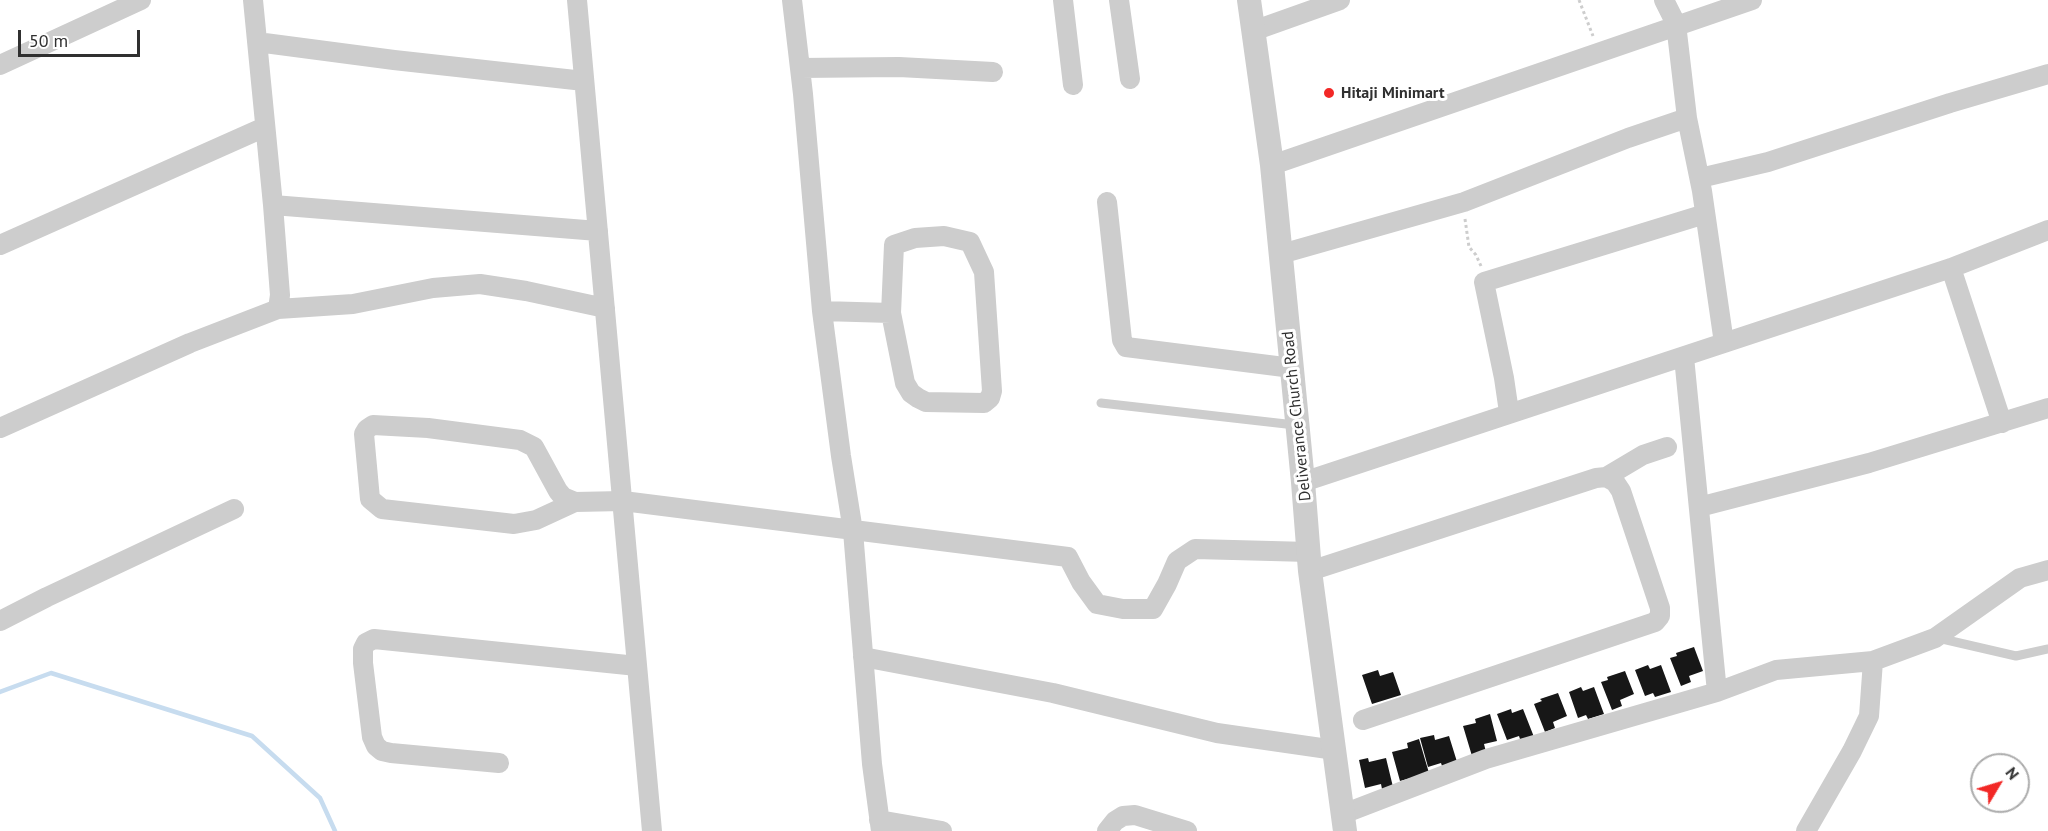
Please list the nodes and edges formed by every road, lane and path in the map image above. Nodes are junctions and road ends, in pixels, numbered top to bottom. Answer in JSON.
{"nodes":[{"id":1,"x":141,"y":0,"type":"edge"},
{"id":2,"x":253,"y":0,"type":"edge"},
{"id":3,"x":577,"y":0,"type":"edge"},
{"id":4,"x":792,"y":0,"type":"edge"},
{"id":5,"x":1063,"y":0,"type":"edge"},
{"id":6,"x":1119,"y":0,"type":"edge"},
{"id":7,"x":1249,"y":0,"type":"edge"},
{"id":8,"x":1340,"y":0,"type":"edge"},
{"id":9,"x":1579,"y":0,"type":"edge"},
{"id":10,"x":1664,"y":0,"type":"edge"},
{"id":11,"x":1752,"y":0,"type":"edge"},
{"id":12,"x":1676,"y":24,"type":"junction"},
{"id":13,"x":1253,"y":31,"type":"junction"},
{"id":14,"x":257,"y":42,"type":"junction"},
{"id":15,"x":1599,"y":51,"type":"junction"},
{"id":16,"x":0,"y":65,"type":"edge"},
{"id":17,"x":800,"y":68,"type":"junction"},
{"id":18,"x":993,"y":72,"type":"dead end"},
{"id":19,"x":2048,"y":75,"type":"edge"},
{"id":20,"x":1130,"y":79,"type":"dead end"},
{"id":21,"x":584,"y":81,"type":"junction"},
{"id":22,"x":1073,"y":85,"type":"dead end"},
{"id":23,"x":1687,"y":118,"type":"junction"},
{"id":24,"x":265,"y":127,"type":"junction"},
{"id":25,"x":1272,"y":165,"type":"junction"},
{"id":26,"x":1700,"y":178,"type":"junction"},
{"id":27,"x":1107,"y":202,"type":"dead end"},
{"id":28,"x":1464,"y":202,"type":"junction"},
{"id":29,"x":273,"y":205,"type":"junction"},
{"id":30,"x":1705,"y":214,"type":"junction"},
{"id":31,"x":2048,"y":230,"type":"edge"},
{"id":32,"x":598,"y":231,"type":"junction"},
{"id":33,"x":0,"y":245,"type":"edge"},
{"id":34,"x":1281,"y":254,"type":"junction"},
{"id":35,"x":1951,"y":268,"type":"junction"},
{"id":36,"x":1484,"y":282,"type":"junction"},
{"id":37,"x":605,"y":308,"type":"junction"},
{"id":38,"x":278,"y":309,"type":"junction"},
{"id":39,"x":822,"y":311,"type":"junction"},
{"id":40,"x":891,"y":313,"type":"junction"},
{"id":41,"x":1724,"y":343,"type":"junction"},
{"id":42,"x":1684,"y":357,"type":"junction"},
{"id":43,"x":1292,"y":368,"type":"junction"},
{"id":44,"x":1101,"y":403,"type":"dead end"},
{"id":45,"x":2048,"y":408,"type":"edge"},
{"id":46,"x":1509,"y":412,"type":"junction"},
{"id":47,"x":2002,"y":423,"type":"junction"},
{"id":48,"x":1298,"y":426,"type":"junction"},
{"id":49,"x":0,"y":429,"type":"edge"},
{"id":50,"x":1667,"y":447,"type":"dead end"},
{"id":51,"x":1606,"y":477,"type":"junction"},
{"id":52,"x":1304,"y":482,"type":"junction"},
{"id":53,"x":623,"y":501,"type":"junction"},
{"id":54,"x":575,"y":502,"type":"junction"},
{"id":55,"x":1699,"y":507,"type":"junction"},
{"id":56,"x":234,"y":509,"type":"dead end"},
{"id":57,"x":853,"y":531,"type":"junction"},
{"id":58,"x":1310,"y":562,"type":"junction"},
{"id":59,"x":2048,"y":570,"type":"edge"},
{"id":60,"x":0,"y":621,"type":"edge"},
{"id":61,"x":1935,"y":638,"type":"junction"},
{"id":62,"x":2048,"y":649,"type":"edge"},
{"id":63,"x":863,"y":657,"type":"junction"},
{"id":64,"x":1873,"y":661,"type":"junction"},
{"id":65,"x":638,"y":666,"type":"junction"},
{"id":66,"x":1718,"y":692,"type":"junction"},
{"id":67,"x":1364,"y":720,"type":"dead end"},
{"id":68,"x":1335,"y":750,"type":"junction"},
{"id":69,"x":499,"y":763,"type":"dead end"},
{"id":70,"x":1344,"y":822,"type":"edge"},
{"id":71,"x":880,"y":826,"type":"edge"},
{"id":72,"x":652,"y":831,"type":"edge"},
{"id":73,"x":942,"y":831,"type":"edge"},
{"id":74,"x":1107,"y":831,"type":"edge"},
{"id":75,"x":1187,"y":831,"type":"edge"},
{"id":76,"x":1806,"y":831,"type":"edge"}],
"edges":[{"from":1,"to":16,"type":"street"},
{"from":2,"to":14,"type":"street"},
{"from":3,"to":21,"type":"street"},
{"from":4,"to":17,"type":"street"},
{"from":5,"to":22,"type":"street"},
{"from":6,"to":20,"type":"street"},
{"from":7,"to":13,"type":"street","name":"Deliverance Church Road"},
{"from":8,"to":13,"type":"street"},
{"from":9,"to":15,"type":"path"},
{"from":10,"to":12,"type":"street"},
{"from":11,"to":12,"type":"street"},
{"from":12,"to":15,"type":"street"},
{"from":12,"to":23,"type":"street"},
{"from":13,"to":25,"type":"street","name":"Deliverance Church Road"},
{"from":14,"to":21,"type":"street"},
{"from":14,"to":24,"type":"street"},
{"from":15,"to":25,"type":"street"},
{"from":17,"to":18,"type":"street"},
{"from":17,"to":39,"type":"street"},
{"from":19,"to":26,"type":"street"},
{"from":21,"to":32,"type":"street"},
{"from":23,"to":26,"type":"street"},
{"from":23,"to":28,"type":"street"},
{"from":24,"to":29,"type":"street"},
{"from":24,"to":33,"type":"street"},
{"from":25,"to":34,"type":"street","name":"Deliverance Church Road"},
{"from":26,"to":30,"type":"street"},
{"from":27,"to":43,"type":"street"},
{"from":28,"to":34,"type":"street"},
{"from":28,"to":36,"type":"path"},
{"from":29,"to":32,"type":"street"},
{"from":29,"to":38,"type":"street"},
{"from":30,"to":36,"type":"street"},
{"from":30,"to":41,"type":"street"},
{"from":31,"to":35,"type":"street"},
{"from":32,"to":37,"type":"street"},
{"from":34,"to":43,"type":"street","name":"Deliverance Church Road"},
{"from":35,"to":41,"type":"street"},
{"from":35,"to":47,"type":"street"},
{"from":36,"to":46,"type":"street"},
{"from":37,"to":38,"type":"street"},
{"from":37,"to":53,"type":"street"},
{"from":38,"to":49,"type":"street"},
{"from":39,"to":40,"type":"street"},
{"from":39,"to":57,"type":"street"},
{"from":40,"to":40,"type":"street"},
{"from":41,"to":42,"type":"street"},
{"from":42,"to":46,"type":"street"},
{"from":42,"to":55,"type":"street"},
{"from":43,"to":48,"type":"street","name":"Deliverance Church Road"},
{"from":44,"to":48,"type":"lane"},
{"from":45,"to":47,"type":"street"},
{"from":46,"to":52,"type":"street"},
{"from":47,"to":55,"type":"street"},
{"from":48,"to":52,"type":"street","name":"Deliverance Church Road"},
{"from":50,"to":51,"type":"street"},
{"from":51,"to":58,"type":"street"},
{"from":51,"to":67,"type":"street"},
{"from":52,"to":58,"type":"street","name":"Deliverance Church Road"},
{"from":53,"to":54,"type":"street"},
{"from":53,"to":57,"type":"street"},
{"from":53,"to":65,"type":"street"},
{"from":54,"to":54,"type":"street"},
{"from":55,"to":66,"type":"street"},
{"from":56,"to":60,"type":"street"},
{"from":57,"to":58,"type":"street"},
{"from":57,"to":63,"type":"street"},
{"from":58,"to":68,"type":"street","name":"Deliverance Church Road"},
{"from":59,"to":61,"type":"street"},
{"from":61,"to":62,"type":"lane"},
{"from":61,"to":64,"type":"street"},
{"from":63,"to":68,"type":"street"},
{"from":63,"to":71,"type":"street"},
{"from":64,"to":66,"type":"street"},
{"from":64,"to":76,"type":"street"},
{"from":65,"to":69,"type":"street"},
{"from":65,"to":72,"type":"street"},
{"from":66,"to":70,"type":"street"},
{"from":68,"to":70,"type":"street","name":"Deliverance Church Road"},
{"from":71,"to":73,"type":"street"},
{"from":74,"to":75,"type":"street"}]}
